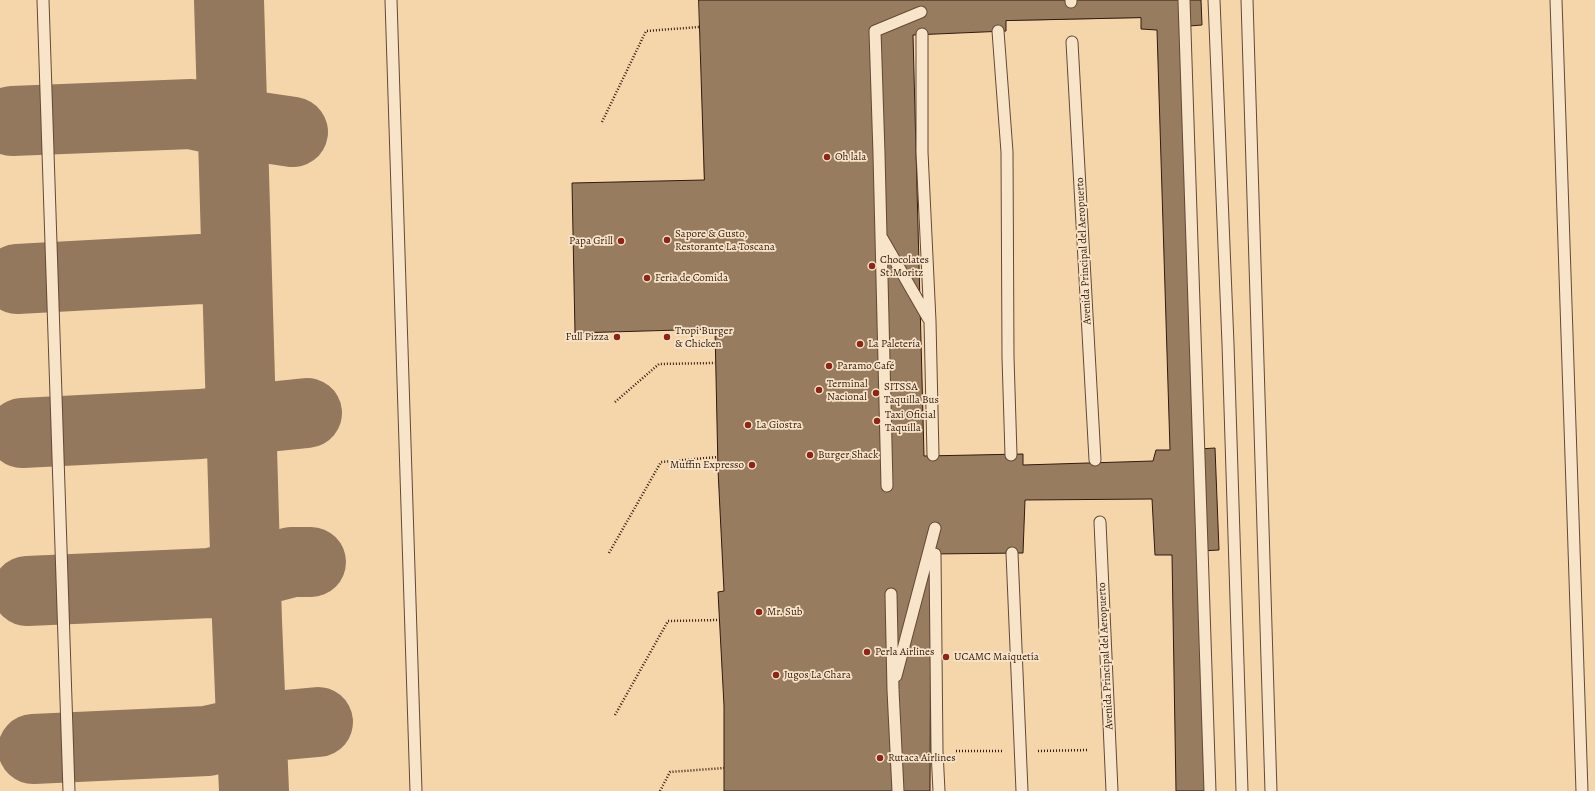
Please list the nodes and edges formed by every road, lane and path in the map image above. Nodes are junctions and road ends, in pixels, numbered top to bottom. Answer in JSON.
{"nodes":[{"id":1,"x":43,"y":0,"type":"edge"},
{"id":2,"x":391,"y":0,"type":"edge"},
{"id":3,"x":1184,"y":0,"type":"edge"},
{"id":4,"x":1214,"y":0,"type":"edge"},
{"id":5,"x":1247,"y":0,"type":"edge"},
{"id":6,"x":1556,"y":0,"type":"edge"},
{"id":7,"x":921,"y":12,"type":"dead end"},
{"id":8,"x":699,"y":27,"type":"dead end"},
{"id":9,"x":998,"y":31,"type":"dead end"},
{"id":10,"x":922,"y":34,"type":"dead end"},
{"id":11,"x":1072,"y":42,"type":"dead end"},
{"id":12,"x":602,"y":122,"type":"dead end"},
{"id":13,"x":881,"y":235,"type":"junction"},
{"id":14,"x":930,"y":321,"type":"junction"},
{"id":15,"x":715,"y":363,"type":"dead end"},
{"id":16,"x":615,"y":402,"type":"dead end"},
{"id":17,"x":933,"y":455,"type":"dead end"},
{"id":18,"x":1011,"y":455,"type":"dead end"},
{"id":19,"x":718,"y":457,"type":"dead end"},
{"id":20,"x":1095,"y":460,"type":"dead end"},
{"id":21,"x":887,"y":486,"type":"dead end"},
{"id":22,"x":1100,"y":522,"type":"dead end"},
{"id":23,"x":935,"y":528,"type":"dead end"},
{"id":24,"x":609,"y":553,"type":"dead end"},
{"id":25,"x":1012,"y":553,"type":"dead end"},
{"id":26,"x":935,"y":554,"type":"dead end"},
{"id":27,"x":891,"y":594,"type":"dead end"},
{"id":28,"x":719,"y":620,"type":"dead end"},
{"id":29,"x":892,"y":690,"type":"junction"},
{"id":30,"x":615,"y":715,"type":"dead end"},
{"id":31,"x":724,"y":768,"type":"dead end"},
{"id":32,"x":69,"y":791,"type":"edge"},
{"id":33,"x":416,"y":791,"type":"edge"},
{"id":34,"x":660,"y":791,"type":"edge"},
{"id":35,"x":898,"y":791,"type":"edge"},
{"id":36,"x":939,"y":791,"type":"edge"},
{"id":37,"x":1022,"y":791,"type":"edge"},
{"id":38,"x":1112,"y":791,"type":"edge"},
{"id":39,"x":1210,"y":791,"type":"edge"},
{"id":40,"x":1242,"y":791,"type":"edge"},
{"id":41,"x":1271,"y":791,"type":"edge"},
{"id":42,"x":1582,"y":791,"type":"edge"}],
"edges":[{"from":1,"to":32,"type":"lane"},
{"from":2,"to":33,"type":"lane"},
{"from":3,"to":39,"type":"lane"},
{"from":4,"to":40,"type":"lane"},
{"from":5,"to":41,"type":"lane"},
{"from":6,"to":42,"type":"lane"},
{"from":7,"to":13,"type":"lane"},
{"from":8,"to":12,"type":"path"},
{"from":9,"to":18,"type":"lane"},
{"from":10,"to":14,"type":"lane"},
{"from":11,"to":20,"type":"lane","name":"Avenida Principal del Aeropuerto"},
{"from":13,"to":14,"type":"lane"},
{"from":13,"to":21,"type":"lane"},
{"from":14,"to":17,"type":"lane"},
{"from":15,"to":16,"type":"path"},
{"from":19,"to":24,"type":"path"},
{"from":22,"to":38,"type":"lane","name":"Avenida Principal del Aeropuerto"},
{"from":23,"to":29,"type":"lane"},
{"from":25,"to":37,"type":"lane"},
{"from":26,"to":36,"type":"lane"},
{"from":27,"to":29,"type":"lane"},
{"from":28,"to":30,"type":"path"},
{"from":29,"to":35,"type":"lane"},
{"from":31,"to":34,"type":"path"}]}
